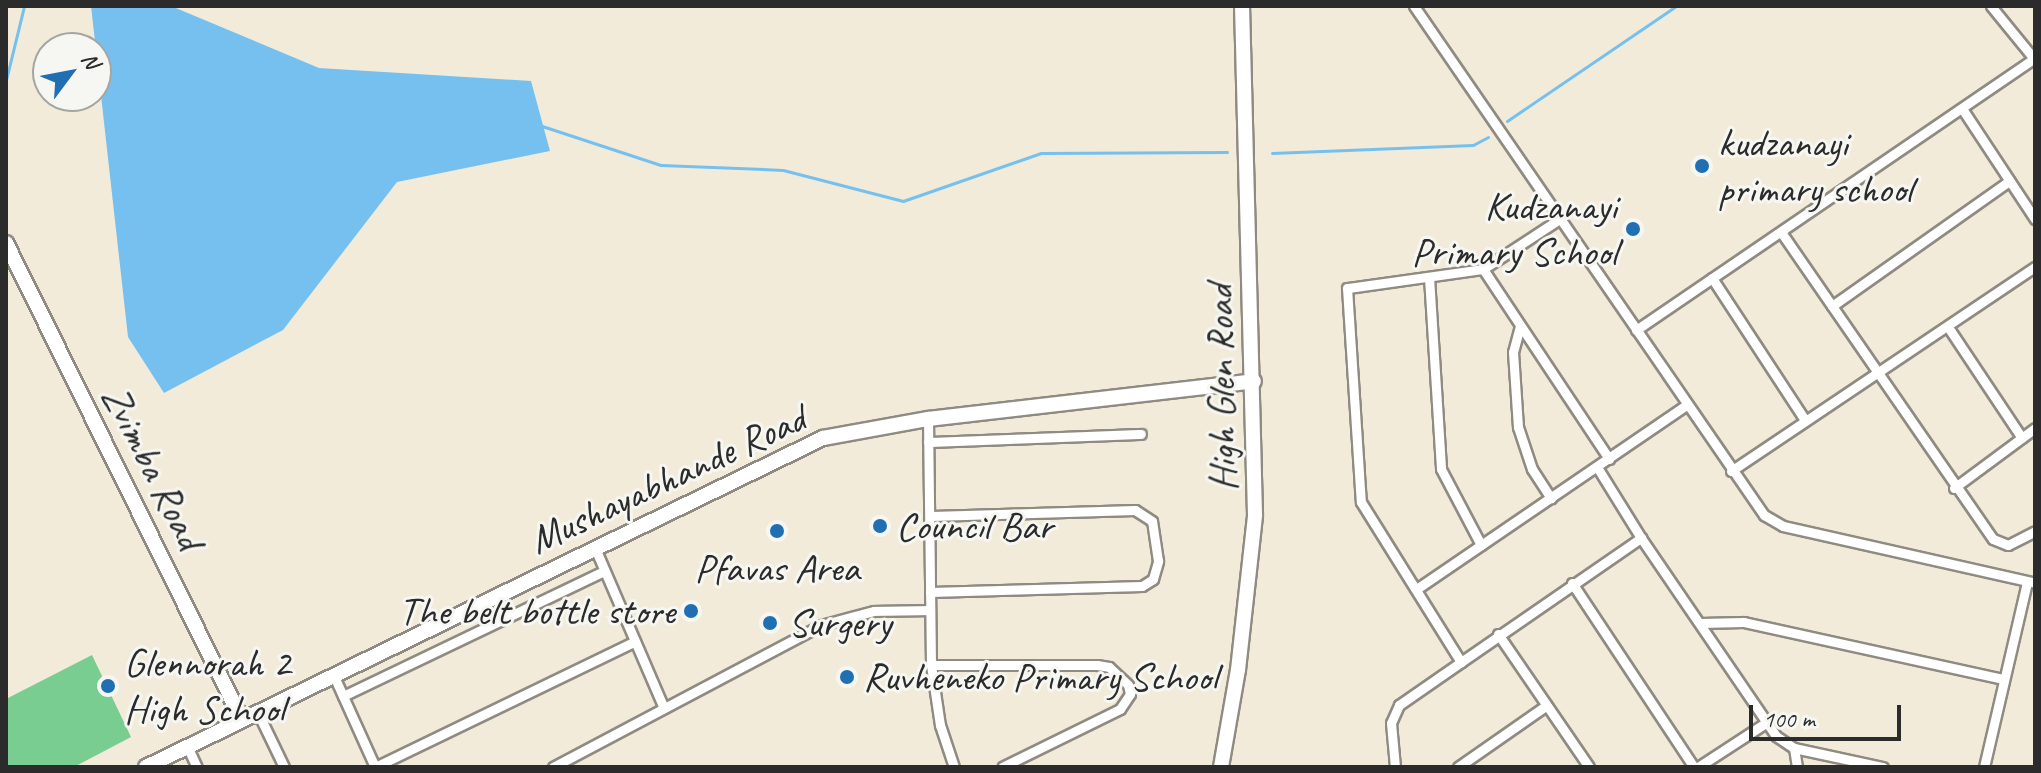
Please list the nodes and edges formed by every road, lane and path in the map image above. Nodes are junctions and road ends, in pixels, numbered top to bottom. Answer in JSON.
{"nodes":[{"id":1,"x":1242,"y":6,"type":"edge"},
{"id":2,"x":1414,"y":6,"type":"edge"},
{"id":3,"x":1991,"y":6,"type":"edge"},
{"id":4,"x":2034,"y":60,"type":"edge"},
{"id":5,"x":1963,"y":110,"type":"junction"},
{"id":6,"x":2009,"y":181,"type":"junction"},
{"id":7,"x":2035,"y":219,"type":"edge"},
{"id":8,"x":1558,"y":220,"type":"junction"},
{"id":9,"x":1781,"y":232,"type":"junction"},
{"id":10,"x":6,"y":243,"type":"edge"},
{"id":11,"x":2035,"y":267,"type":"edge"},
{"id":12,"x":1483,"y":269,"type":"junction"},
{"id":13,"x":1429,"y":277,"type":"junction"},
{"id":14,"x":1712,"y":278,"type":"junction"},
{"id":15,"x":1832,"y":306,"type":"junction"},
{"id":16,"x":1520,"y":326,"type":"junction"},
{"id":17,"x":1948,"y":327,"type":"junction"},
{"id":18,"x":1636,"y":330,"type":"junction"},
{"id":19,"x":1876,"y":373,"type":"junction"},
{"id":20,"x":1254,"y":381,"type":"junction"},
{"id":21,"x":1685,"y":406,"type":"junction"},
{"id":22,"x":928,"y":419,"type":"junction"},
{"id":23,"x":1805,"y":420,"type":"junction"},
{"id":24,"x":2035,"y":428,"type":"edge"},
{"id":25,"x":1141,"y":434,"type":"dead end"},
{"id":26,"x":2022,"y":438,"type":"junction"},
{"id":27,"x":928,"y":442,"type":"junction"},
{"id":28,"x":1609,"y":459,"type":"junction"},
{"id":29,"x":1597,"y":467,"type":"junction"},
{"id":30,"x":1731,"y":471,"type":"junction"},
{"id":31,"x":1954,"y":488,"type":"junction"},
{"id":32,"x":1551,"y":498,"type":"junction"},
{"id":33,"x":931,"y":516,"type":"junction"},
{"id":34,"x":2035,"y":531,"type":"edge"},
{"id":35,"x":1641,"y":538,"type":"junction"},
{"id":36,"x":1481,"y":545,"type":"junction"},
{"id":37,"x":595,"y":548,"type":"junction"},
{"id":38,"x":604,"y":571,"type":"junction"},
{"id":39,"x":2031,"y":582,"type":"edge"},
{"id":40,"x":1572,"y":583,"type":"junction"},
{"id":41,"x":1418,"y":588,"type":"junction"},
{"id":42,"x":930,"y":592,"type":"junction"},
{"id":43,"x":930,"y":610,"type":"junction"},
{"id":44,"x":1700,"y":623,"type":"junction"},
{"id":45,"x":1498,"y":634,"type":"junction"},
{"id":46,"x":634,"y":642,"type":"junction"},
{"id":47,"x":1461,"y":662,"type":"junction"},
{"id":48,"x":931,"y":665,"type":"junction"},
{"id":49,"x":333,"y":674,"type":"junction"},
{"id":50,"x":2004,"y":679,"type":"junction"},
{"id":51,"x":343,"y":696,"type":"junction"},
{"id":52,"x":1547,"y":705,"type":"junction"},
{"id":53,"x":664,"y":708,"type":"junction"},
{"id":54,"x":258,"y":713,"type":"junction"},
{"id":55,"x":242,"y":720,"type":"junction"},
{"id":56,"x":1764,"y":724,"type":"junction"},
{"id":57,"x":187,"y":746,"type":"junction"},
{"id":58,"x":1794,"y":748,"type":"junction"},
{"id":59,"x":1460,"y":766,"type":"edge"},
{"id":60,"x":146,"y":767,"type":"edge"},
{"id":61,"x":197,"y":767,"type":"edge"},
{"id":62,"x":284,"y":767,"type":"edge"},
{"id":63,"x":375,"y":767,"type":"edge"},
{"id":64,"x":553,"y":767,"type":"edge"},
{"id":65,"x":954,"y":767,"type":"edge"},
{"id":66,"x":1002,"y":767,"type":"edge"},
{"id":67,"x":1221,"y":767,"type":"edge"},
{"id":68,"x":1395,"y":767,"type":"edge"},
{"id":69,"x":1589,"y":767,"type":"edge"},
{"id":70,"x":1696,"y":767,"type":"edge"},
{"id":71,"x":1797,"y":767,"type":"edge"},
{"id":72,"x":1882,"y":767,"type":"edge"},
{"id":73,"x":1984,"y":767,"type":"edge"}],
"edges":[{"from":1,"to":20,"type":"street","name":"High Glen Road"},
{"from":2,"to":8,"type":"street"},
{"from":3,"to":4,"type":"street"},
{"from":4,"to":5,"type":"street"},
{"from":5,"to":6,"type":"street"},
{"from":5,"to":9,"type":"street"},
{"from":6,"to":7,"type":"street"},
{"from":6,"to":15,"type":"street"},
{"from":8,"to":12,"type":"street"},
{"from":8,"to":18,"type":"street"},
{"from":9,"to":14,"type":"street"},
{"from":9,"to":15,"type":"street"},
{"from":10,"to":55,"type":"street","name":"Zvimba Road"},
{"from":11,"to":17,"type":"street"},
{"from":12,"to":13,"type":"street"},
{"from":12,"to":16,"type":"street"},
{"from":13,"to":36,"type":"street"},
{"from":13,"to":41,"type":"street"},
{"from":14,"to":18,"type":"street"},
{"from":14,"to":23,"type":"street"},
{"from":15,"to":19,"type":"street"},
{"from":16,"to":28,"type":"street"},
{"from":16,"to":32,"type":"street"},
{"from":17,"to":19,"type":"street"},
{"from":17,"to":26,"type":"street"},
{"from":18,"to":21,"type":"street"},
{"from":19,"to":23,"type":"street"},
{"from":19,"to":31,"type":"street"},
{"from":20,"to":22,"type":"street","name":"Mushayabhande Road"},
{"from":20,"to":67,"type":"street","name":"High Glen Road"},
{"from":21,"to":28,"type":"street"},
{"from":21,"to":30,"type":"street"},
{"from":22,"to":27,"type":"street"},
{"from":22,"to":37,"type":"street","name":"Mushayabhande Road"},
{"from":23,"to":30,"type":"street"},
{"from":24,"to":26,"type":"street"},
{"from":25,"to":27,"type":"street"},
{"from":26,"to":31,"type":"street"},
{"from":27,"to":33,"type":"street"},
{"from":28,"to":29,"type":"street"},
{"from":29,"to":32,"type":"street"},
{"from":29,"to":35,"type":"street"},
{"from":30,"to":39,"type":"street"},
{"from":31,"to":34,"type":"street"},
{"from":32,"to":36,"type":"street"},
{"from":33,"to":42,"type":"street"},
{"from":33,"to":42,"type":"street"},
{"from":35,"to":40,"type":"street"},
{"from":35,"to":44,"type":"street"},
{"from":36,"to":41,"type":"street"},
{"from":37,"to":38,"type":"street"},
{"from":37,"to":49,"type":"street","name":"Mushayabhande Road"},
{"from":38,"to":46,"type":"street"},
{"from":38,"to":51,"type":"street"},
{"from":39,"to":50,"type":"street"},
{"from":40,"to":45,"type":"street"},
{"from":40,"to":70,"type":"street"},
{"from":41,"to":47,"type":"street"},
{"from":42,"to":43,"type":"street"},
{"from":43,"to":48,"type":"street"},
{"from":43,"to":53,"type":"street"},
{"from":44,"to":50,"type":"street"},
{"from":44,"to":56,"type":"street"},
{"from":45,"to":47,"type":"street"},
{"from":45,"to":52,"type":"street"},
{"from":46,"to":53,"type":"street"},
{"from":46,"to":63,"type":"street"},
{"from":47,"to":68,"type":"street"},
{"from":48,"to":65,"type":"street"},
{"from":48,"to":66,"type":"street"},
{"from":49,"to":51,"type":"street"},
{"from":49,"to":54,"type":"street","name":"Mushayabhande Road"},
{"from":50,"to":73,"type":"street"},
{"from":51,"to":63,"type":"street"},
{"from":52,"to":59,"type":"street"},
{"from":52,"to":69,"type":"street"},
{"from":53,"to":64,"type":"street"},
{"from":54,"to":55,"type":"street","name":"Mushayabhande Road"},
{"from":54,"to":62,"type":"street"},
{"from":55,"to":57,"type":"street","name":"Mushayabhande Road"},
{"from":56,"to":58,"type":"street"},
{"from":56,"to":70,"type":"street"},
{"from":57,"to":60,"type":"street","name":"Mushayabhande Road"},
{"from":57,"to":61,"type":"street"},
{"from":58,"to":71,"type":"street"},
{"from":58,"to":72,"type":"street"}]}
